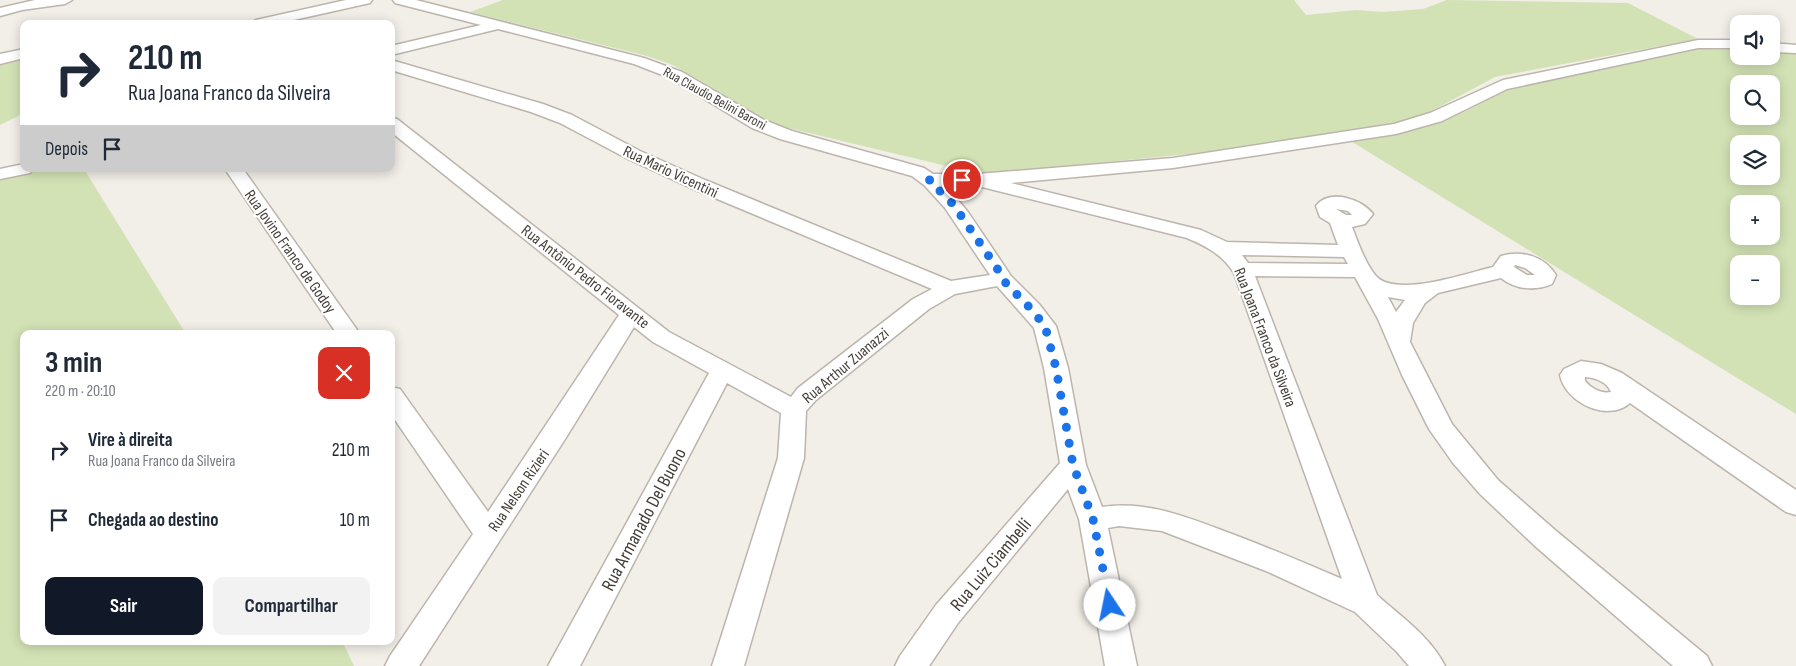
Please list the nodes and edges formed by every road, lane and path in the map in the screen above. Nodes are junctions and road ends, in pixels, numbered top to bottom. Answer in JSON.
{"nodes":[{"id":1,"x":65,"y":0,"type":"edge"},
{"id":2,"x":365,"y":0,"type":"edge"},
{"id":3,"x":408,"y":1,"type":"edge"},
{"id":4,"x":0,"y":12,"type":"edge"},
{"id":5,"x":274,"y":20,"type":"edge"},
{"id":6,"x":498,"y":26,"type":"junction"},
{"id":7,"x":1730,"y":44,"type":"edge"},
{"id":8,"x":1780,"y":48,"type":"edge"},
{"id":9,"x":1796,"y":49,"type":"edge"},
{"id":10,"x":395,"y":50,"type":"edge"},
{"id":11,"x":20,"y":55,"type":"edge"},
{"id":12,"x":0,"y":59,"type":"edge"},
{"id":13,"x":395,"y":66,"type":"edge"},
{"id":14,"x":395,"y":126,"type":"edge"},
{"id":15,"x":20,"y":170,"type":"edge"},
{"id":16,"x":236,"y":172,"type":"edge"},
{"id":17,"x":0,"y":174,"type":"edge"},
{"id":18,"x":929,"y":180,"type":"junction"},
{"id":19,"x":978,"y":180,"type":"junction"},
{"id":20,"x":1339,"y":220,"type":"dead end"},
{"id":21,"x":1223,"y":248,"type":"junction"},
{"id":22,"x":1361,"y":268,"type":"junction"},
{"id":23,"x":1242,"y":269,"type":"junction"},
{"id":24,"x":1505,"y":271,"type":"dead end"},
{"id":25,"x":1002,"y":279,"type":"junction"},
{"id":26,"x":949,"y":288,"type":"junction"},
{"id":27,"x":1432,"y":288,"type":"junction"},
{"id":28,"x":632,"y":313,"type":"junction"},
{"id":29,"x":345,"y":330,"type":"edge"},
{"id":30,"x":1400,"y":342,"type":"junction"},
{"id":31,"x":722,"y":371,"type":"junction"},
{"id":32,"x":1620,"y":384,"type":"dead end"},
{"id":33,"x":395,"y":401,"type":"edge"},
{"id":34,"x":794,"y":409,"type":"junction"},
{"id":35,"x":1073,"y":465,"type":"junction"},
{"id":36,"x":1796,"y":504,"type":"edge"},
{"id":37,"x":1093,"y":519,"type":"junction"},
{"id":38,"x":489,"y":535,"type":"junction"},
{"id":39,"x":1365,"y":603,"type":"junction"},
{"id":40,"x":401,"y":666,"type":"edge"},
{"id":41,"x":564,"y":666,"type":"edge"},
{"id":42,"x":728,"y":666,"type":"edge"},
{"id":43,"x":910,"y":666,"type":"edge"},
{"id":44,"x":1121,"y":666,"type":"edge"},
{"id":45,"x":1429,"y":666,"type":"edge"},
{"id":46,"x":1696,"y":666,"type":"edge"}],
"edges":[{"from":1,"to":4,"type":"street"},
{"from":2,"to":5,"type":"street"},
{"from":3,"to":6,"type":"street","name":"Rua Claudio Belini Baroni"},
{"from":6,"to":10,"type":"street"},
{"from":6,"to":18,"type":"street","name":"Rua Claudio Belini Baroni"},
{"from":7,"to":19,"type":"street"},
{"from":8,"to":9,"type":"street"},
{"from":11,"to":12,"type":"street"},
{"from":13,"to":26,"type":"street","name":"Rua Mario Vicentini"},
{"from":14,"to":28,"type":"street","name":"Rua Antônio Pedro Fioravante"},
{"from":15,"to":17,"type":"street"},
{"from":16,"to":29,"type":"street","name":"Rua Jovino Franco de Godoy"},
{"from":18,"to":19,"type":"street","name":"Rua Joana Franco da Silveira"},
{"from":18,"to":25,"type":"street"},
{"from":19,"to":21,"type":"street","name":"Rua Joana Franco da Silveira"},
{"from":20,"to":22,"type":"street"},
{"from":21,"to":22,"type":"street"},
{"from":21,"to":23,"type":"street","name":"Rua Joana Franco da Silveira"},
{"from":22,"to":23,"type":"street"},
{"from":22,"to":27,"type":"street"},
{"from":22,"to":30,"type":"street"},
{"from":23,"to":39,"type":"street","name":"Rua Joana Franco da Silveira"},
{"from":24,"to":27,"type":"street"},
{"from":25,"to":26,"type":"street","name":"Rua Arthur Zuanazzi"},
{"from":25,"to":35,"type":"street"},
{"from":26,"to":34,"type":"street","name":"Rua Arthur Zuanazzi"},
{"from":27,"to":30,"type":"street"},
{"from":28,"to":31,"type":"street","name":"Rua Antônio Pedro Fioravante"},
{"from":28,"to":38,"type":"street","name":"Rua Nelson Rizieri"},
{"from":30,"to":46,"type":"street"},
{"from":31,"to":34,"type":"street","name":"Rua Antônio Pedro Fioravante"},
{"from":31,"to":41,"type":"street","name":"Rua Armanado Del Buono"},
{"from":32,"to":36,"type":"street"},
{"from":33,"to":38,"type":"street"},
{"from":34,"to":42,"type":"street","name":"Rua Arthur Zuanazzi"},
{"from":35,"to":37,"type":"street"},
{"from":35,"to":43,"type":"street","name":"Rua Luiz Ciambelli"},
{"from":37,"to":39,"type":"street"},
{"from":37,"to":44,"type":"street"},
{"from":38,"to":40,"type":"street","name":"Rua Nelson Rizieri"},
{"from":39,"to":45,"type":"street"}]}
